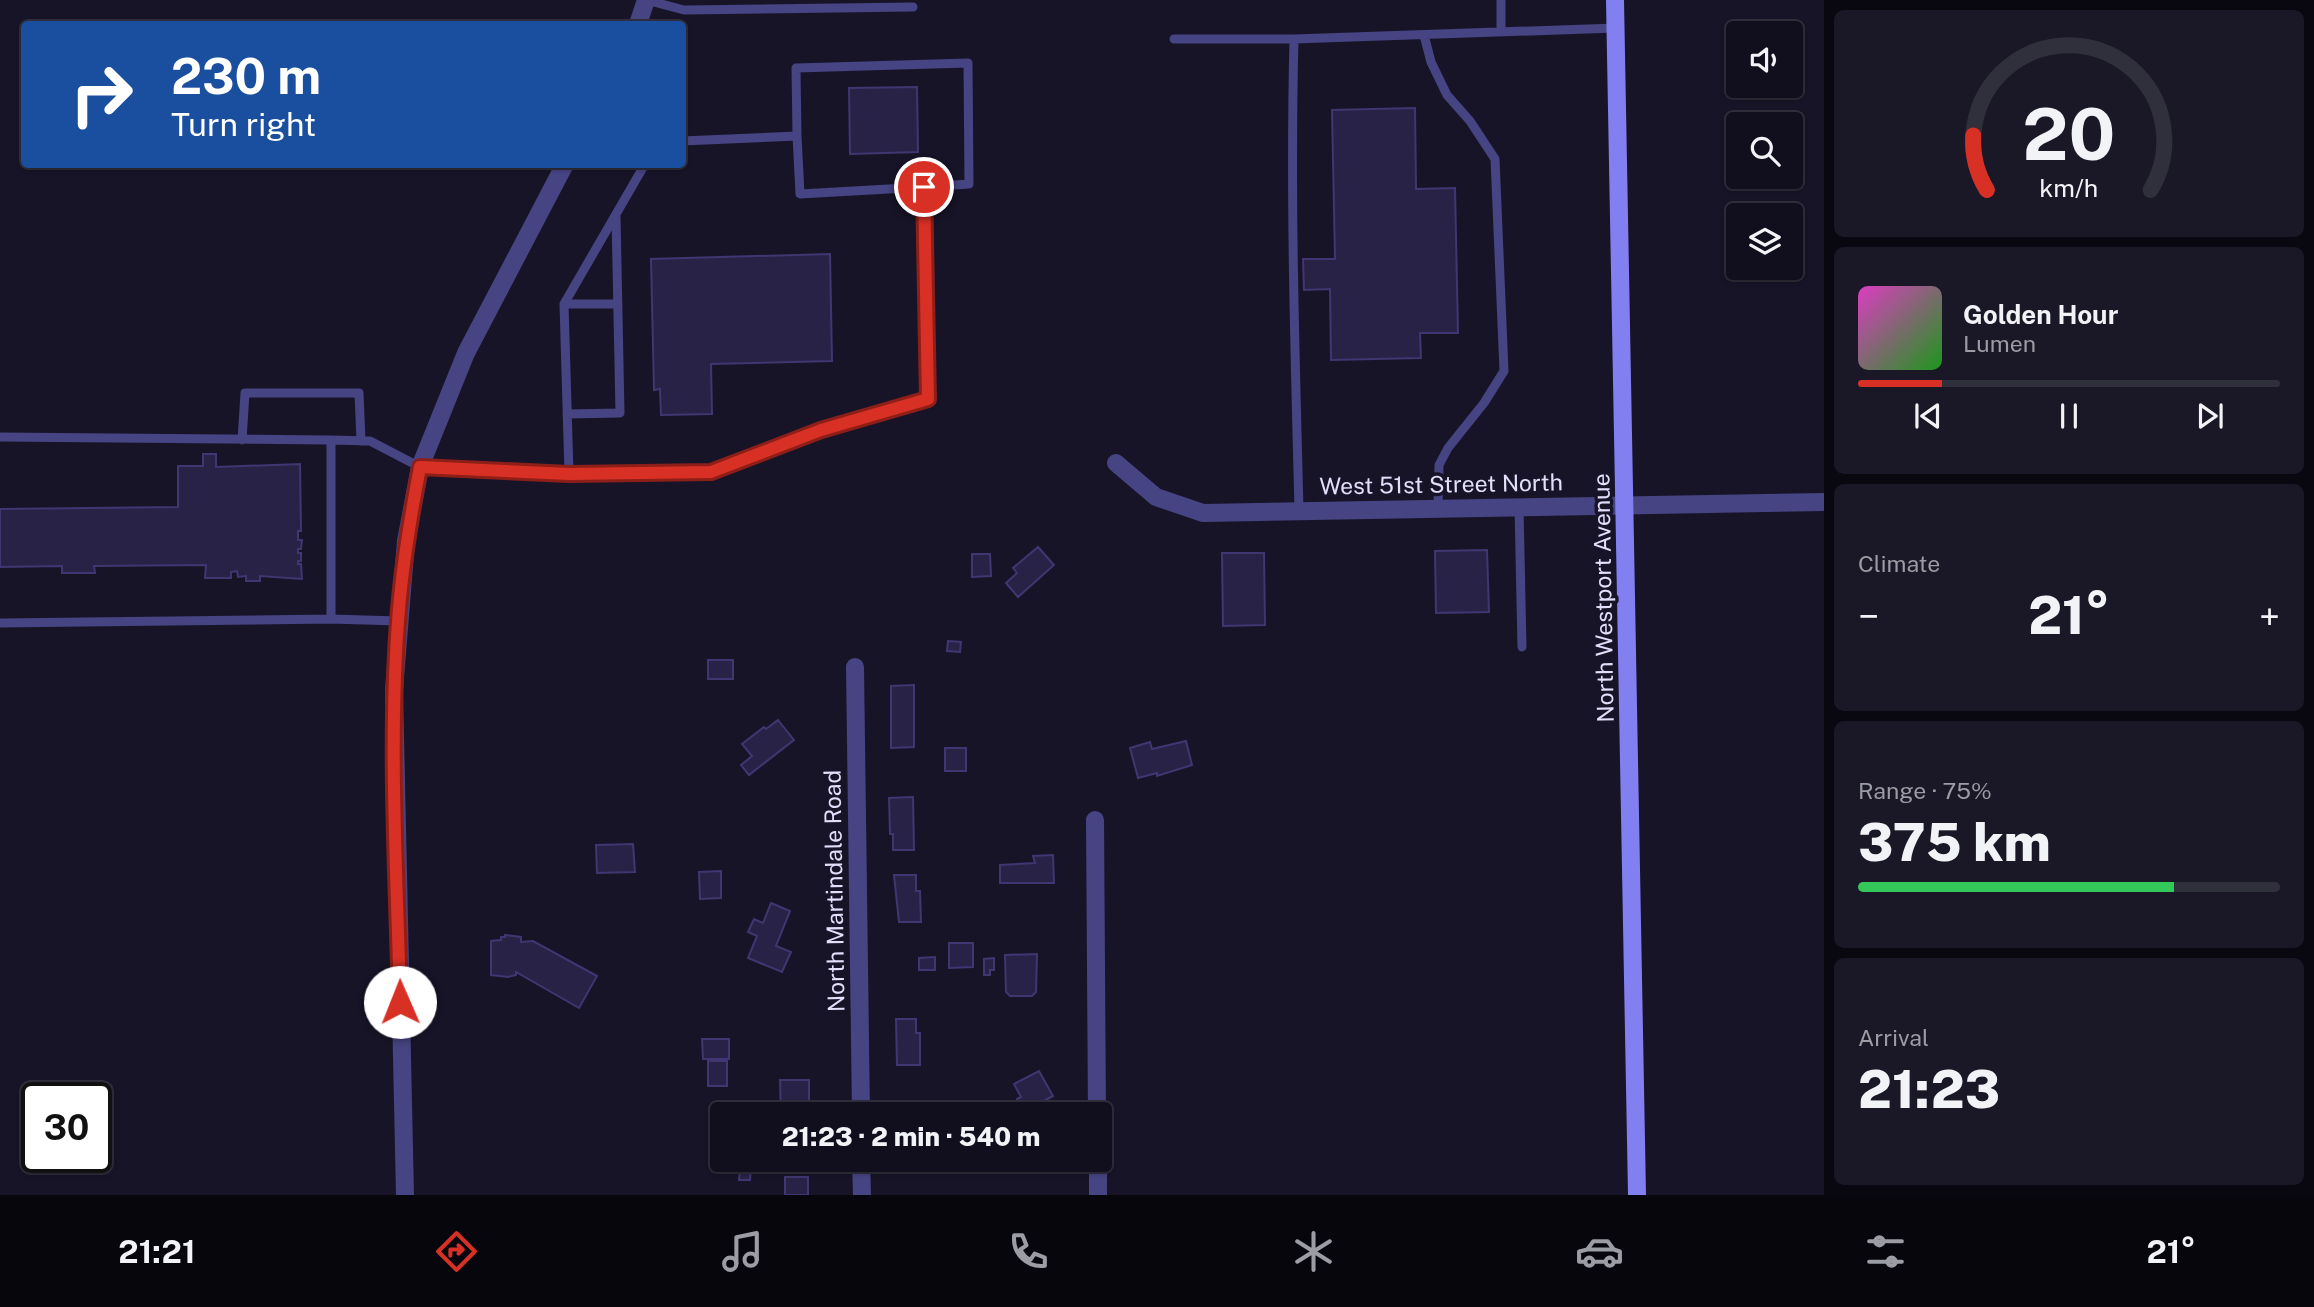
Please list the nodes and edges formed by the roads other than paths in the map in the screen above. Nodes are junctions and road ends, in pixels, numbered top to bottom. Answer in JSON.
{"nodes":[{"id":1,"x":646,"y":0,"type":"edge"},
{"id":2,"x":1501,"y":0,"type":"edge"},
{"id":3,"x":1615,"y":0,"type":"edge"},
{"id":4,"x":744,"y":5,"type":"edge"},
{"id":5,"x":913,"y":7,"type":"dead end"},
{"id":6,"x":639,"y":21,"type":"edge"},
{"id":7,"x":1616,"y":28,"type":"junction"},
{"id":8,"x":1501,"y":32,"type":"junction"},
{"id":9,"x":1424,"y":35,"type":"junction"},
{"id":10,"x":1174,"y":39,"type":"dead end"},
{"id":11,"x":1294,"y":39,"type":"junction"},
{"id":12,"x":797,"y":136,"type":"junction"},
{"id":13,"x":686,"y":141,"type":"edge"},
{"id":14,"x":563,"y":168,"type":"edge"},
{"id":15,"x":643,"y":168,"type":"edge"},
{"id":16,"x":924,"y":187,"type":"junction"},
{"id":17,"x":616,"y":214,"type":"junction"},
{"id":18,"x":564,"y":304,"type":"junction"},
{"id":19,"x":618,"y":304,"type":"junction"},
{"id":20,"x":567,"y":414,"type":"junction"},
{"id":21,"x":0,"y":438,"type":"edge"},
{"id":22,"x":242,"y":439,"type":"junction"},
{"id":23,"x":331,"y":440,"type":"junction"},
{"id":24,"x":361,"y":441,"type":"junction"},
{"id":25,"x":1116,"y":463,"type":"dead end"},
{"id":26,"x":420,"y":467,"type":"junction"},
{"id":27,"x":569,"y":474,"type":"junction"},
{"id":28,"x":1824,"y":502,"type":"edge"},
{"id":29,"x":1626,"y":506,"type":"junction"},
{"id":30,"x":1519,"y":507,"type":"junction"},
{"id":31,"x":1438,"y":508,"type":"junction"},
{"id":32,"x":1298,"y":510,"type":"junction"},
{"id":33,"x":331,"y":618,"type":"junction"},
{"id":34,"x":398,"y":621,"type":"junction"},
{"id":35,"x":0,"y":623,"type":"edge"},
{"id":36,"x":1522,"y":647,"type":"dead end"},
{"id":37,"x":855,"y":667,"type":"dead end"},
{"id":38,"x":1095,"y":820,"type":"dead end"},
{"id":39,"x":861,"y":1102,"type":"edge"},
{"id":40,"x":1097,"y":1102,"type":"edge"},
{"id":41,"x":861,"y":1172,"type":"edge"},
{"id":42,"x":1098,"y":1172,"type":"edge"},
{"id":43,"x":405,"y":1195,"type":"edge"},
{"id":44,"x":862,"y":1195,"type":"edge"},
{"id":45,"x":1098,"y":1195,"type":"edge"},
{"id":46,"x":1637,"y":1195,"type":"edge"}],
"edges":[{"from":1,"to":4,"type":"lane"},
{"from":1,"to":6,"type":"street"},
{"from":2,"to":8,"type":"lane"},
{"from":3,"to":7,"type":"main road","name":"North Westport Avenue"},
{"from":4,"to":5,"type":"lane"},
{"from":7,"to":8,"type":"lane"},
{"from":7,"to":29,"type":"main road","name":"North Westport Avenue"},
{"from":8,"to":9,"type":"lane"},
{"from":9,"to":11,"type":"lane"},
{"from":9,"to":31,"type":"lane"},
{"from":10,"to":11,"type":"lane"},
{"from":11,"to":32,"type":"lane"},
{"from":12,"to":13,"type":"lane"},
{"from":12,"to":16,"type":"lane"},
{"from":12,"to":16,"type":"lane"},
{"from":14,"to":26,"type":"street"},
{"from":15,"to":17,"type":"lane"},
{"from":16,"to":27,"type":"lane"},
{"from":17,"to":18,"type":"lane"},
{"from":17,"to":19,"type":"lane"},
{"from":18,"to":19,"type":"lane"},
{"from":18,"to":20,"type":"lane"},
{"from":19,"to":20,"type":"lane"},
{"from":20,"to":27,"type":"lane"},
{"from":21,"to":22,"type":"lane"},
{"from":22,"to":23,"type":"lane"},
{"from":22,"to":24,"type":"lane"},
{"from":23,"to":24,"type":"lane"},
{"from":23,"to":33,"type":"lane"},
{"from":24,"to":26,"type":"lane"},
{"from":25,"to":32,"type":"street","name":"West 51st Street North"},
{"from":26,"to":27,"type":"lane"},
{"from":26,"to":34,"type":"street"},
{"from":28,"to":29,"type":"street","name":"West 51st Street North"},
{"from":29,"to":30,"type":"street","name":"West 51st Street North"},
{"from":29,"to":46,"type":"main road","name":"North Westport Avenue"},
{"from":30,"to":31,"type":"street","name":"West 51st Street North"},
{"from":30,"to":36,"type":"lane"},
{"from":31,"to":32,"type":"street","name":"West 51st Street North"},
{"from":33,"to":34,"type":"lane"},
{"from":33,"to":35,"type":"lane"},
{"from":34,"to":43,"type":"street"},
{"from":37,"to":39,"type":"street","name":"North Martindale Road"},
{"from":38,"to":40,"type":"street"},
{"from":41,"to":44,"type":"street"},
{"from":42,"to":45,"type":"street"}]}
